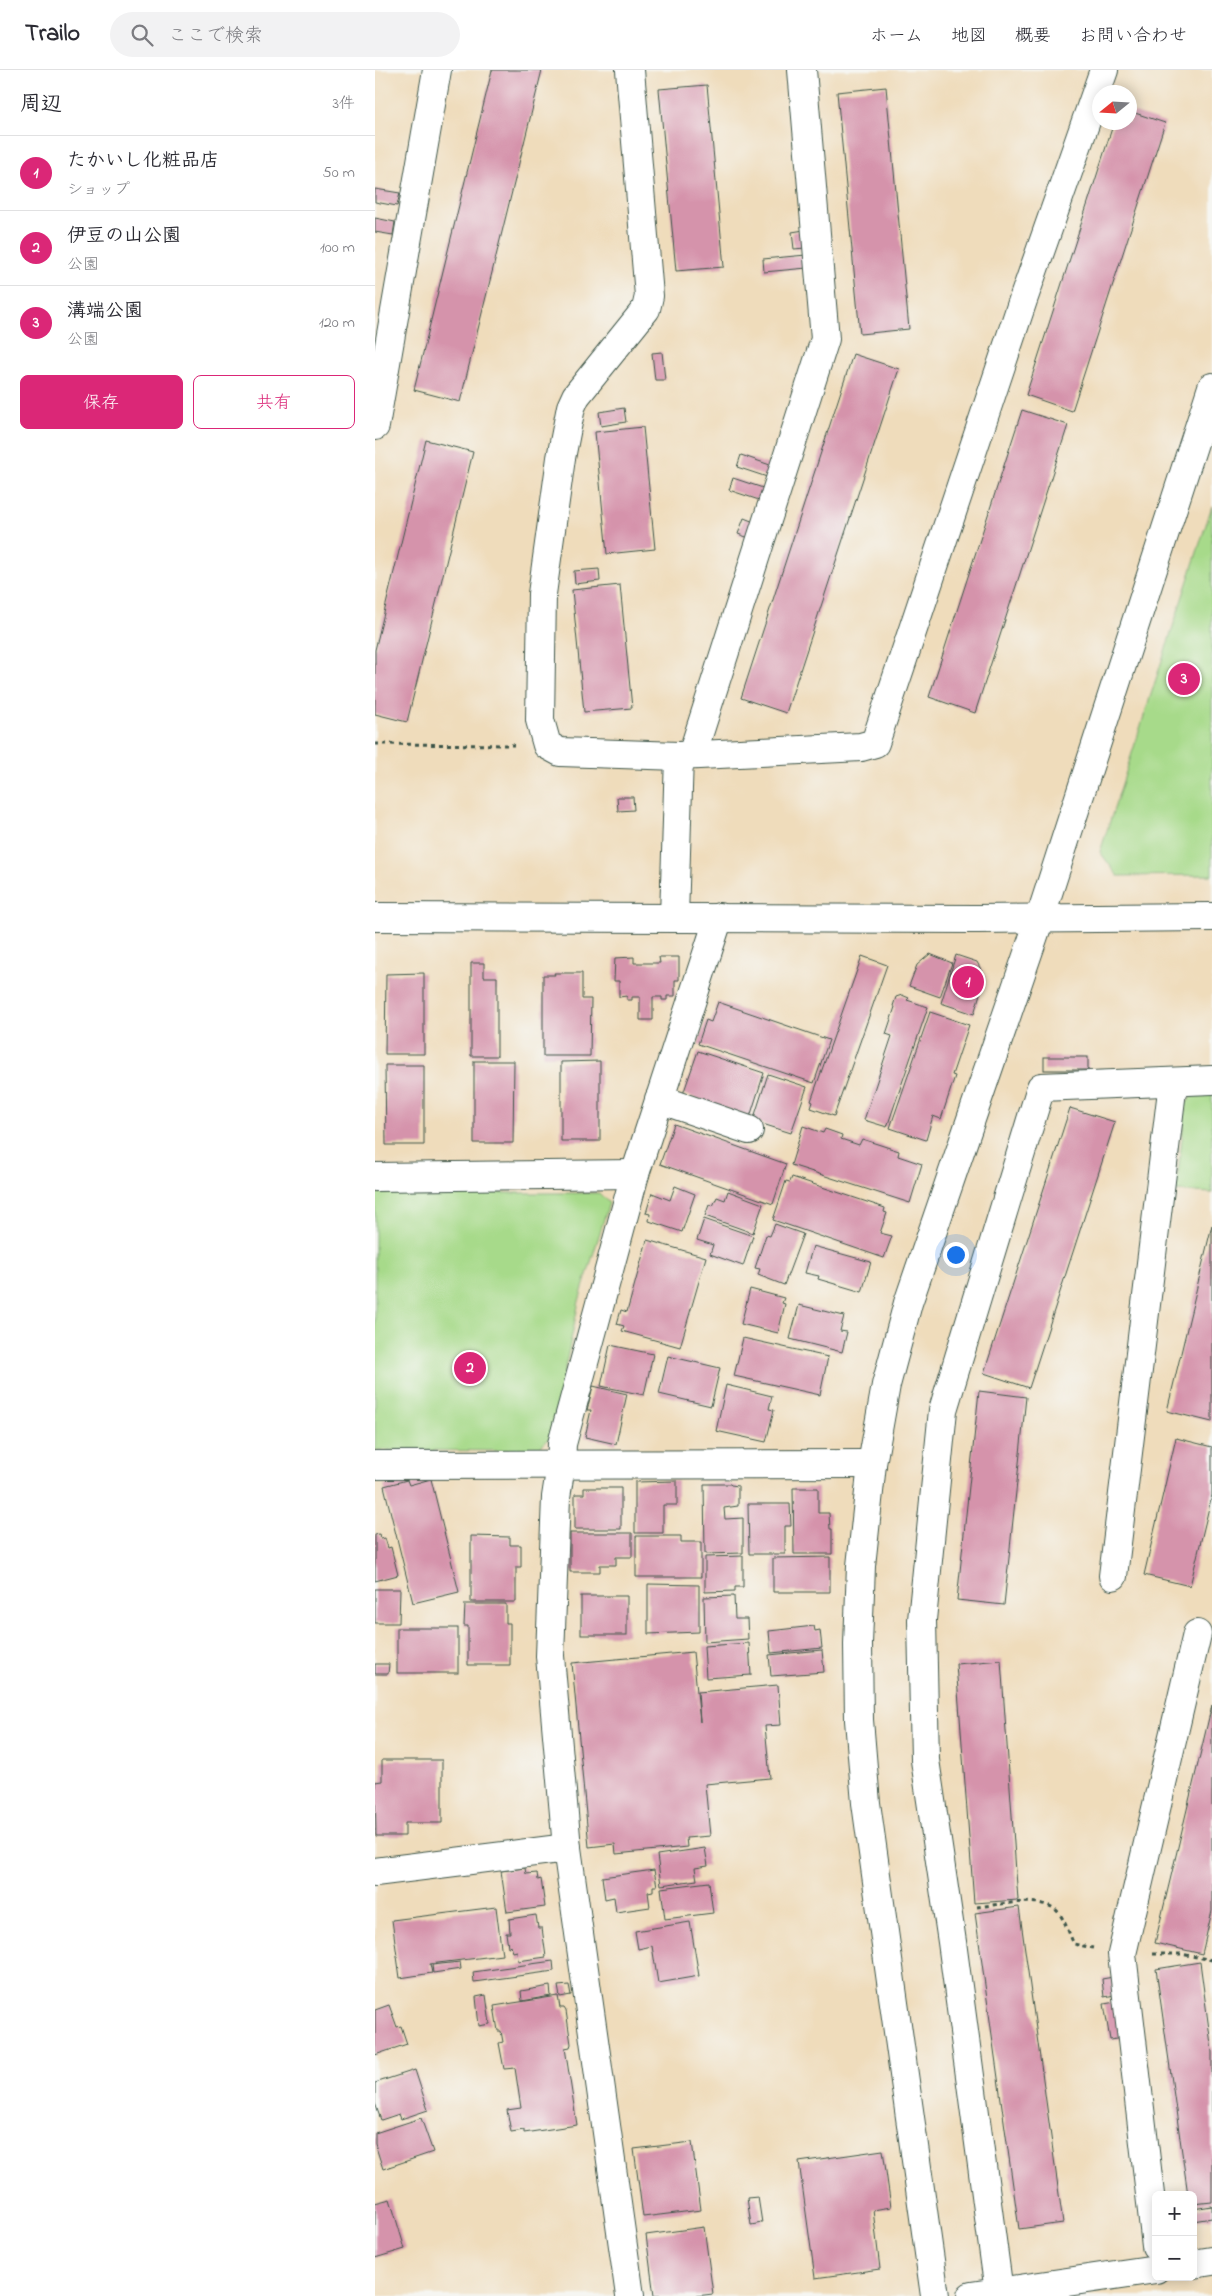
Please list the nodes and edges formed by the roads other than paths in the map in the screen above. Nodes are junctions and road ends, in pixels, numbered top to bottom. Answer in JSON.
{"nodes":[{"id":1,"x":437,"y":70,"type":"edge"},
{"id":2,"x":630,"y":70,"type":"edge"},
{"id":3,"x":802,"y":70,"type":"edge"},
{"id":4,"x":1104,"y":70,"type":"edge"},
{"id":5,"x":1212,"y":387,"type":"edge"},
{"id":6,"x":375,"y":426,"type":"edge"},
{"id":7,"x":686,"y":756,"type":"junction"},
{"id":8,"x":375,"y":916,"type":"edge"},
{"id":9,"x":674,"y":917,"type":"junction"},
{"id":10,"x":1212,"y":917,"type":"edge"},
{"id":11,"x":719,"y":918,"type":"junction"},
{"id":12,"x":1040,"y":918,"type":"junction"},
{"id":13,"x":1212,"y":1080,"type":"edge"},
{"id":14,"x":1173,"y":1082,"type":"junction"},
{"id":15,"x":659,"y":1099,"type":"junction"},
{"id":16,"x":749,"y":1130,"type":"dead end"},
{"id":17,"x":635,"y":1174,"type":"junction"},
{"id":18,"x":375,"y":1178,"type":"edge"},
{"id":19,"x":872,"y":1464,"type":"junction"},
{"id":20,"x":375,"y":1465,"type":"edge"},
{"id":21,"x":561,"y":1465,"type":"junction"},
{"id":22,"x":1113,"y":1576,"type":"dead end"},
{"id":23,"x":1197,"y":1634,"type":"dead end"},
{"id":24,"x":567,"y":1848,"type":"junction"},
{"id":25,"x":375,"y":1872,"type":"edge"},
{"id":26,"x":1155,"y":2236,"type":"edge"},
{"id":27,"x":1212,"y":2261,"type":"edge"},
{"id":28,"x":1197,"y":2263,"type":"edge"},
{"id":29,"x":1152,"y":2270,"type":"edge"},
{"id":30,"x":999,"y":2292,"type":"junction"},
{"id":31,"x":630,"y":2296,"type":"edge"},
{"id":32,"x":935,"y":2296,"type":"edge"},
{"id":33,"x":971,"y":2296,"type":"edge"}],
"edges":[{"from":1,"to":6,"type":"street"},
{"from":2,"to":7,"type":"street"},
{"from":3,"to":7,"type":"street"},
{"from":4,"to":7,"type":"street"},
{"from":5,"to":12,"type":"street"},
{"from":7,"to":9,"type":"street"},
{"from":8,"to":9,"type":"street"},
{"from":9,"to":11,"type":"street"},
{"from":10,"to":12,"type":"street"},
{"from":11,"to":12,"type":"street"},
{"from":11,"to":15,"type":"street"},
{"from":12,"to":19,"type":"street"},
{"from":13,"to":14,"type":"street"},
{"from":14,"to":22,"type":"street"},
{"from":14,"to":30,"type":"street"},
{"from":15,"to":16,"type":"street"},
{"from":15,"to":17,"type":"street"},
{"from":17,"to":18,"type":"street"},
{"from":17,"to":21,"type":"street"},
{"from":19,"to":21,"type":"street"},
{"from":19,"to":32,"type":"street"},
{"from":20,"to":21,"type":"street"},
{"from":21,"to":24,"type":"street"},
{"from":23,"to":26,"type":"street"},
{"from":24,"to":25,"type":"street"},
{"from":24,"to":31,"type":"street"},
{"from":27,"to":28,"type":"street"},
{"from":29,"to":30,"type":"street"},
{"from":30,"to":33,"type":"street"}]}
